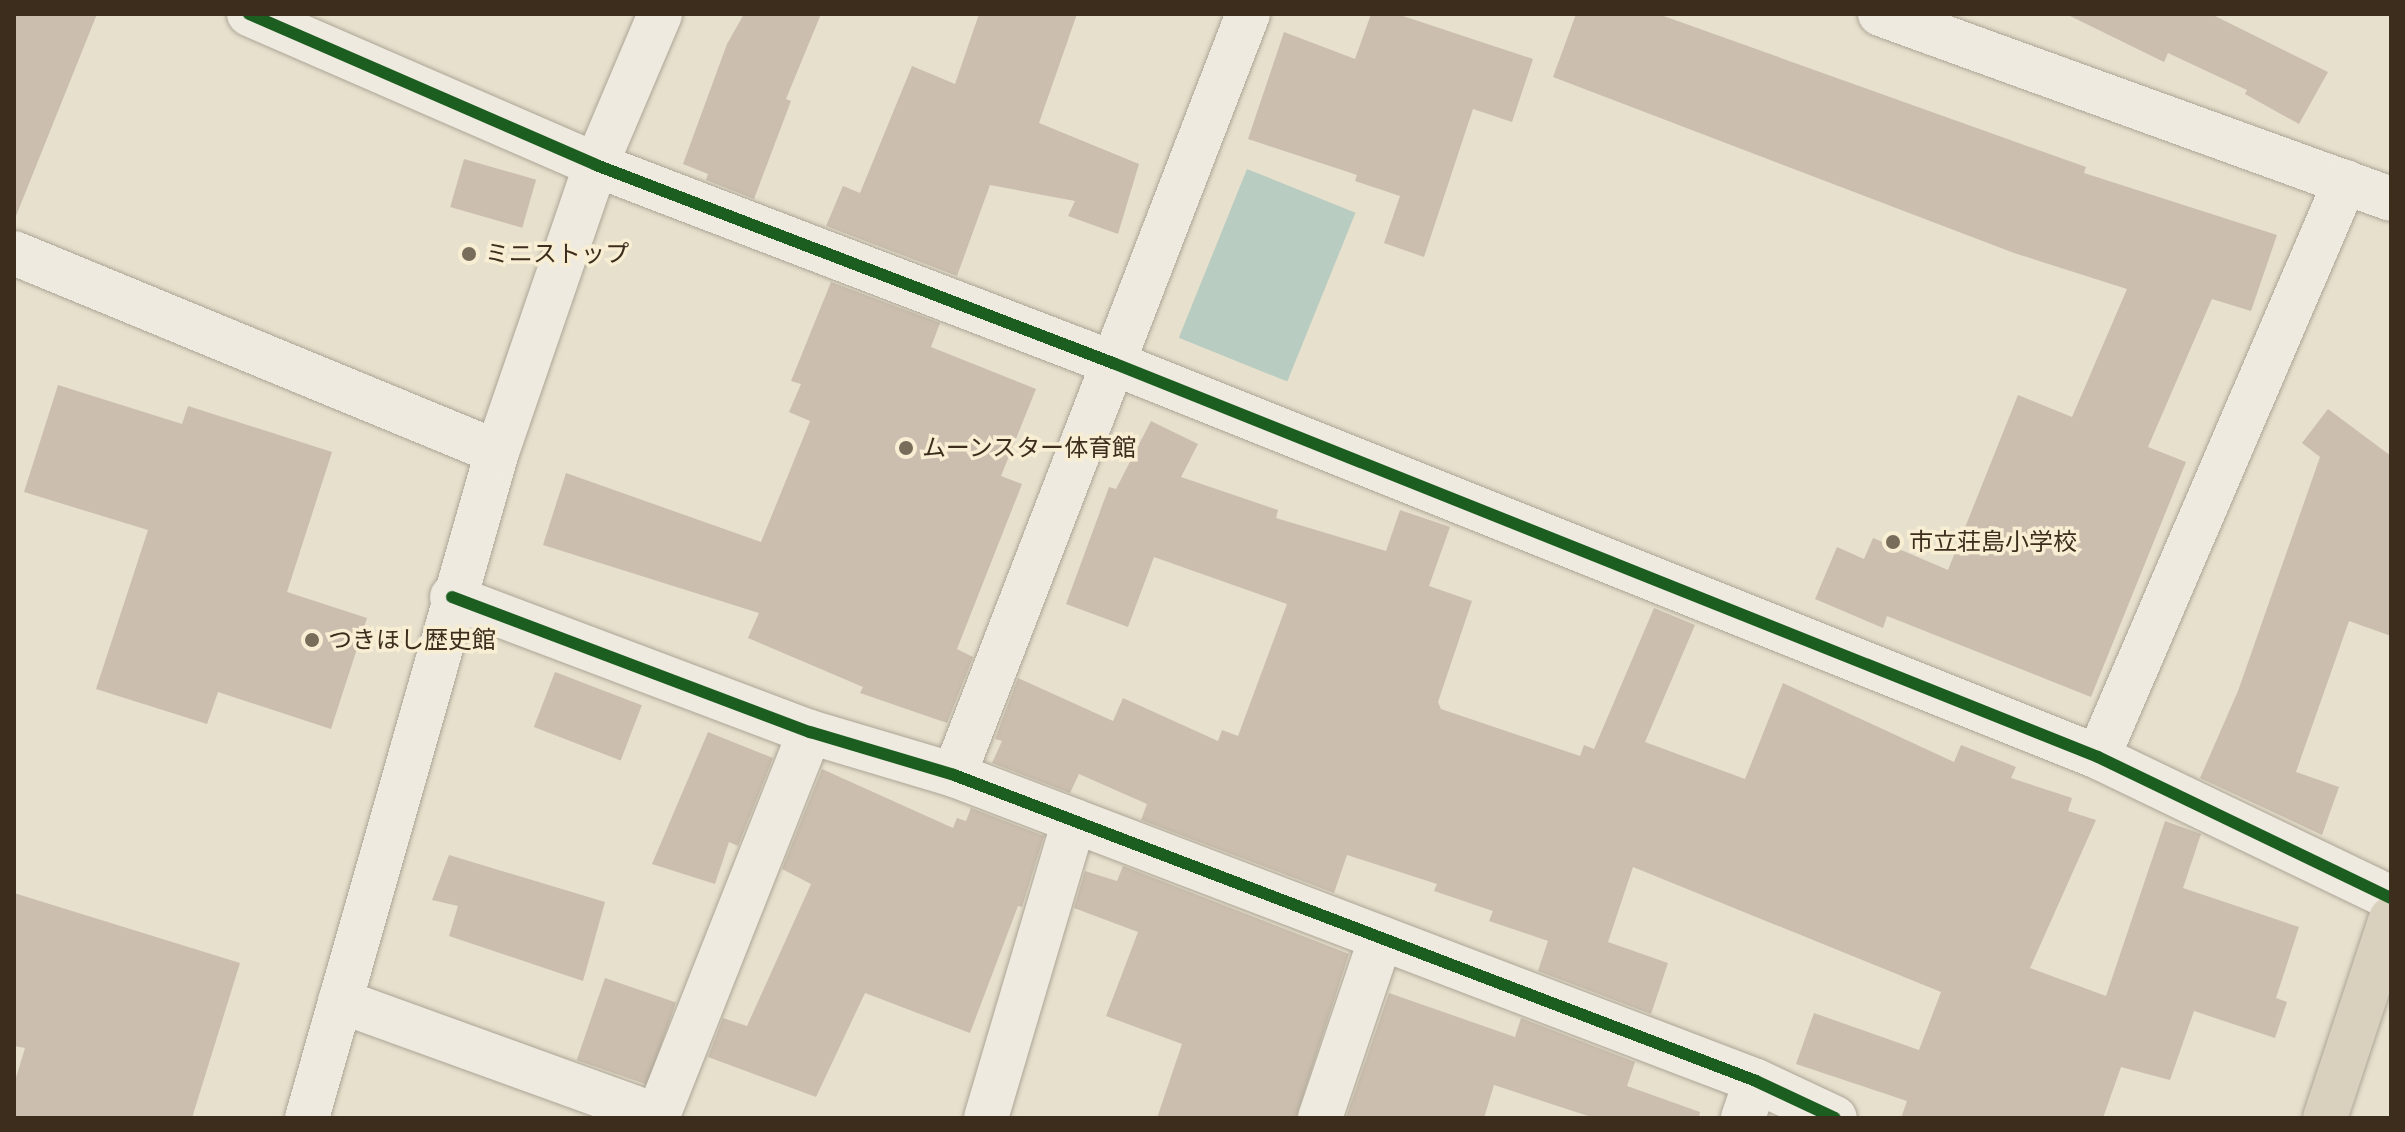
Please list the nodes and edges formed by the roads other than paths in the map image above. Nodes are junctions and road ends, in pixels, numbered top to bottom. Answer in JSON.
{"nodes":[{"id":1,"x":249,"y":14,"type":"edge"},
{"id":2,"x":660,"y":14,"type":"edge"},
{"id":3,"x":1248,"y":14,"type":"edge"},
{"id":4,"x":1880,"y":14,"type":"edge"},
{"id":5,"x":596,"y":165,"type":"junction"},
{"id":6,"x":2345,"y":182,"type":"junction"},
{"id":7,"x":2391,"y":199,"type":"edge"},
{"id":8,"x":14,"y":253,"type":"edge"},
{"id":9,"x":1113,"y":363,"type":"junction"},
{"id":10,"x":497,"y":452,"type":"junction"},
{"id":11,"x":452,"y":597,"type":"junction"},
{"id":12,"x":810,"y":732,"type":"junction"},
{"id":13,"x":2098,"y":757,"type":"junction"},
{"id":14,"x":954,"y":775,"type":"junction"},
{"id":15,"x":1074,"y":821,"type":"junction"},
{"id":16,"x":2391,"y":898,"type":"edge"},
{"id":17,"x":2391,"y":919,"type":"edge"},
{"id":18,"x":1381,"y":938,"type":"junction"},
{"id":19,"x":340,"y":1001,"type":"junction"},
{"id":20,"x":1750,"y":1100,"type":"edge"},
{"id":21,"x":658,"y":1117,"type":"edge"},
{"id":22,"x":307,"y":1118,"type":"edge"},
{"id":23,"x":986,"y":1118,"type":"edge"},
{"id":24,"x":1320,"y":1118,"type":"edge"},
{"id":25,"x":1835,"y":1118,"type":"edge"},
{"id":26,"x":2325,"y":1118,"type":"edge"}],
"edges":[{"from":1,"to":5,"type":"street"},
{"from":2,"to":5,"type":"street"},
{"from":3,"to":9,"type":"street"},
{"from":4,"to":6,"type":"street"},
{"from":5,"to":9,"type":"street"},
{"from":5,"to":10,"type":"street"},
{"from":6,"to":7,"type":"street"},
{"from":6,"to":13,"type":"street"},
{"from":8,"to":10,"type":"street"},
{"from":9,"to":13,"type":"street"},
{"from":9,"to":14,"type":"street"},
{"from":10,"to":11,"type":"street"},
{"from":11,"to":12,"type":"street"},
{"from":11,"to":19,"type":"street"},
{"from":12,"to":14,"type":"street"},
{"from":12,"to":21,"type":"street"},
{"from":13,"to":16,"type":"street"},
{"from":14,"to":15,"type":"street"},
{"from":15,"to":18,"type":"street"},
{"from":15,"to":23,"type":"street"},
{"from":17,"to":26,"type":"highway"},
{"from":18,"to":20,"type":"street"},
{"from":18,"to":24,"type":"street"},
{"from":19,"to":21,"type":"street"},
{"from":19,"to":22,"type":"street"},
{"from":20,"to":25,"type":"street"}]}
